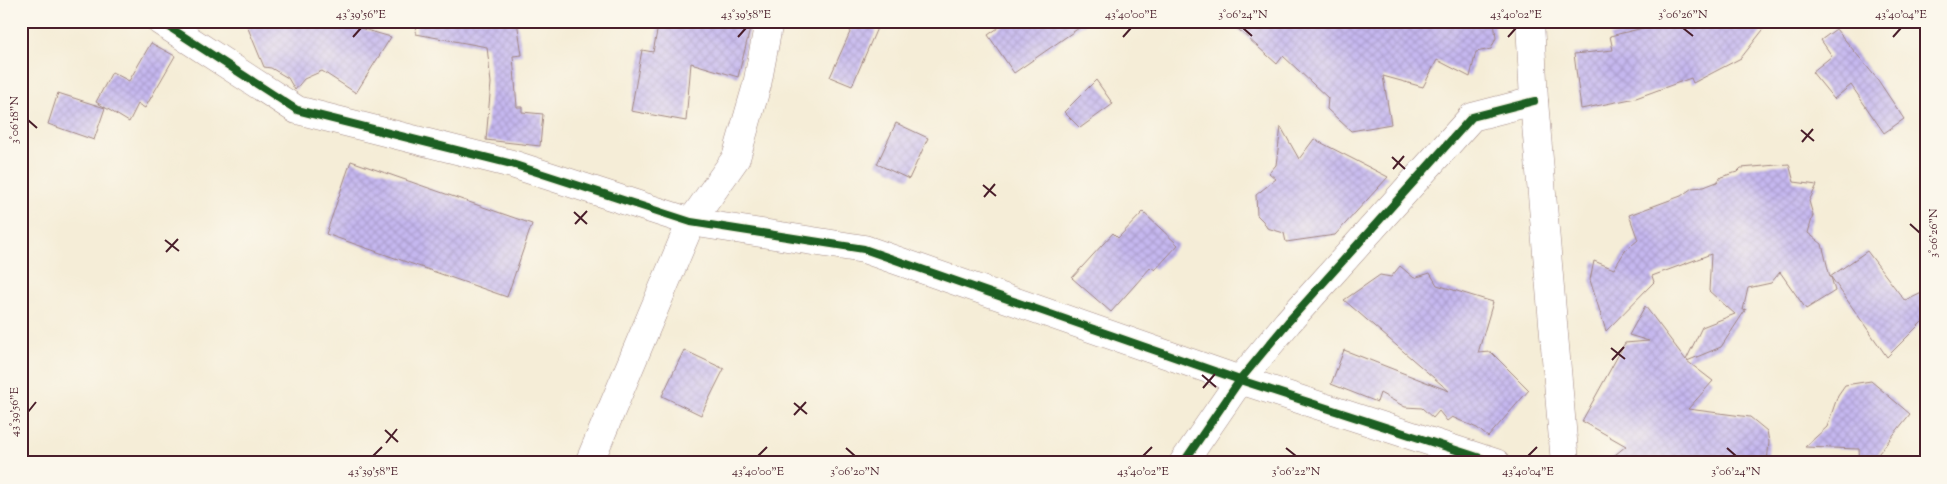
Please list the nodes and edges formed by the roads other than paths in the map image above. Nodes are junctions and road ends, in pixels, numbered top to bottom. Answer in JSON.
{"nodes":[{"id":1,"x":160,"y":21,"type":"edge"},
{"id":2,"x":768,"y":21,"type":"edge"},
{"id":3,"x":1530,"y":21,"type":"edge"},
{"id":4,"x":1534,"y":102,"type":"junction"},
{"id":5,"x":691,"y":222,"type":"junction"},
{"id":6,"x":1240,"y":380,"type":"junction"},
{"id":7,"x":589,"y":463,"type":"edge"},
{"id":8,"x":1183,"y":463,"type":"edge"},
{"id":9,"x":1496,"y":463,"type":"edge"},
{"id":10,"x":1565,"y":463,"type":"edge"}],
"edges":[{"from":1,"to":5,"type":"street"},
{"from":2,"to":5,"type":"street"},
{"from":3,"to":4,"type":"street"},
{"from":4,"to":6,"type":"street"},
{"from":4,"to":10,"type":"street"},
{"from":5,"to":6,"type":"street"},
{"from":5,"to":7,"type":"street"},
{"from":6,"to":8,"type":"street"},
{"from":6,"to":9,"type":"street"}]}
